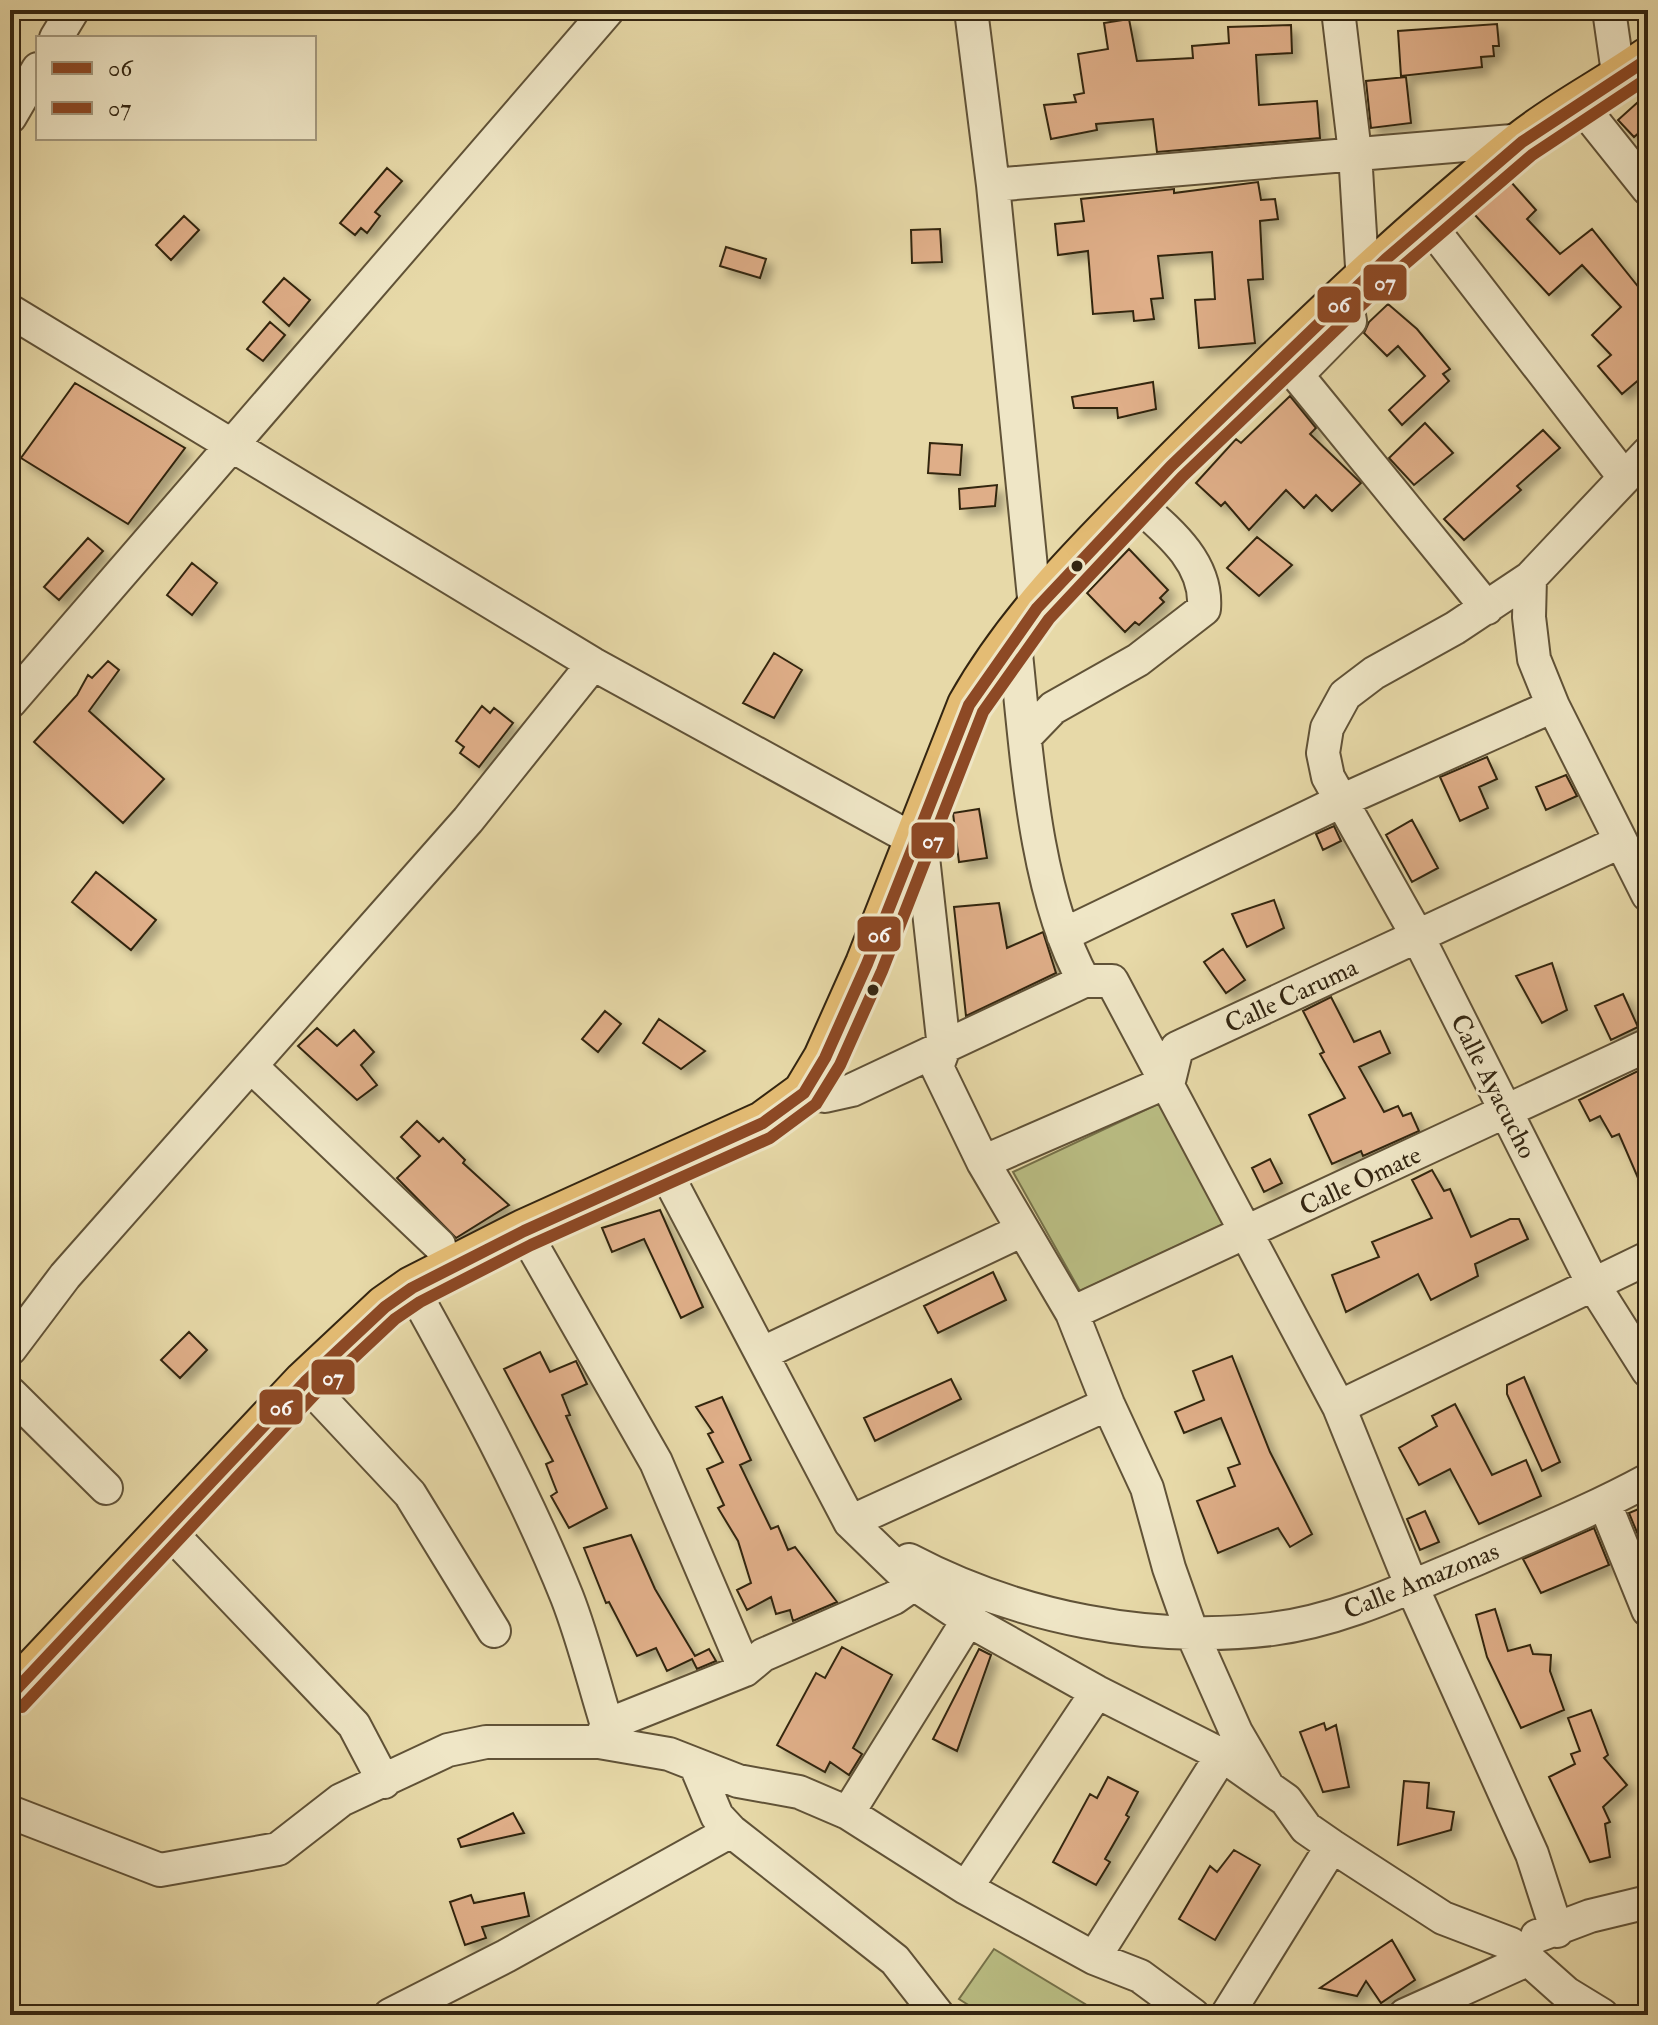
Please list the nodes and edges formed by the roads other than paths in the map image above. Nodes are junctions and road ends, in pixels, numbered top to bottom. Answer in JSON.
{"nodes":[{"id":1,"x":73,"y":10,"type":"edge"},
{"id":2,"x":608,"y":10,"type":"edge"},
{"id":3,"x":971,"y":10,"type":"edge"},
{"id":4,"x":1338,"y":10,"type":"edge"},
{"id":5,"x":1609,"y":10,"type":"edge"},
{"id":6,"x":57,"y":36,"type":"edge"},
{"id":7,"x":1634,"y":70,"type":"edge"},
{"id":8,"x":36,"y":72,"type":"edge"},
{"id":9,"x":1580,"y":104,"type":"junction"},
{"id":10,"x":10,"y":117,"type":"edge"},
{"id":11,"x":1524,"y":140,"type":"junction"},
{"id":12,"x":1355,"y":153,"type":"junction"},
{"id":13,"x":993,"y":185,"type":"junction"},
{"id":14,"x":1648,"y":189,"type":"edge"},
{"id":15,"x":1428,"y":223,"type":"junction"},
{"id":16,"x":1355,"y":290,"type":"junction"},
{"id":17,"x":10,"y":311,"type":"edge"},
{"id":18,"x":230,"y":446,"type":"junction"},
{"id":19,"x":1648,"y":453,"type":"edge"},
{"id":20,"x":1624,"y":477,"type":"junction"},
{"id":21,"x":1135,"y":502,"type":"junction"},
{"id":22,"x":1530,"y":578,"type":"junction"},
{"id":23,"x":1487,"y":608,"type":"junction"},
{"id":24,"x":1025,"y":622,"type":"junction"},
{"id":25,"x":593,"y":664,"type":"junction"},
{"id":26,"x":10,"y":702,"type":"edge"},
{"id":27,"x":1553,"y":706,"type":"junction"},
{"id":28,"x":1025,"y":737,"type":"junction"},
{"id":29,"x":1341,"y":801,"type":"junction"},
{"id":30,"x":916,"y":841,"type":"junction"},
{"id":31,"x":1620,"y":842,"type":"junction"},
{"id":32,"x":1648,"y":895,"type":"edge"},
{"id":33,"x":1063,"y":935,"type":"junction"},
{"id":34,"x":1418,"y":937,"type":"junction"},
{"id":35,"x":1084,"y":981,"type":"junction"},
{"id":36,"x":1648,"y":1045,"type":"edge"},
{"id":37,"x":944,"y":1048,"type":"junction"},
{"id":38,"x":252,"y":1067,"type":"junction"},
{"id":39,"x":1169,"y":1081,"type":"junction"},
{"id":40,"x":804,"y":1093,"type":"junction"},
{"id":41,"x":1508,"y":1111,"type":"junction"},
{"id":42,"x":983,"y":1162,"type":"junction"},
{"id":43,"x":664,"y":1169,"type":"junction"},
{"id":44,"x":1023,"y":1230,"type":"junction"},
{"id":45,"x":524,"y":1231,"type":"junction"},
{"id":46,"x":1248,"y":1232,"type":"junction"},
{"id":47,"x":439,"y":1245,"type":"dead end"},
{"id":48,"x":1648,"y":1258,"type":"edge"},
{"id":49,"x":1593,"y":1284,"type":"junction"},
{"id":50,"x":412,"y":1288,"type":"junction"},
{"id":51,"x":1072,"y":1313,"type":"junction"},
{"id":52,"x":10,"y":1349,"type":"edge"},
{"id":53,"x":763,"y":1353,"type":"junction"},
{"id":54,"x":1648,"y":1371,"type":"edge"},
{"id":55,"x":305,"y":1382,"type":"junction"},
{"id":56,"x":10,"y":1393,"type":"edge"},
{"id":57,"x":1108,"y":1404,"type":"junction"},
{"id":58,"x":1339,"y":1407,"type":"junction"},
{"id":59,"x":1648,"y":1480,"type":"edge"},
{"id":60,"x":106,"y":1488,"type":"dead end"},
{"id":61,"x":1605,"y":1504,"type":"junction"},
{"id":62,"x":857,"y":1528,"type":"junction"},
{"id":63,"x":168,"y":1530,"type":"junction"},
{"id":64,"x":914,"y":1584,"type":"junction"},
{"id":65,"x":1412,"y":1587,"type":"junction"},
{"id":66,"x":1648,"y":1610,"type":"edge"},
{"id":67,"x":968,"y":1620,"type":"junction"},
{"id":68,"x":494,"y":1631,"type":"dead end"},
{"id":69,"x":1192,"y":1633,"type":"junction"},
{"id":70,"x":745,"y":1670,"type":"junction"},
{"id":71,"x":1097,"y":1692,"type":"junction"},
{"id":72,"x":10,"y":1696,"type":"edge"},
{"id":73,"x":603,"y":1733,"type":"junction"},
{"id":74,"x":1222,"y":1755,"type":"junction"},
{"id":75,"x":696,"y":1766,"type":"junction"},
{"id":76,"x":384,"y":1782,"type":"junction"},
{"id":77,"x":1268,"y":1787,"type":"junction"},
{"id":78,"x":10,"y":1812,"type":"edge"},
{"id":79,"x":848,"y":1813,"type":"junction"},
{"id":80,"x":731,"y":1831,"type":"junction"},
{"id":81,"x":1332,"y":1846,"type":"junction"},
{"id":82,"x":966,"y":1888,"type":"junction"},
{"id":83,"x":1648,"y":1902,"type":"edge"},
{"id":84,"x":1557,"y":1931,"type":"junction"},
{"id":85,"x":1520,"y":1951,"type":"junction"},
{"id":86,"x":1094,"y":1958,"type":"junction"},
{"id":87,"x":1564,"y":2004,"type":"edge"},
{"id":88,"x":390,"y":2015,"type":"edge"},
{"id":89,"x":938,"y":2015,"type":"edge"},
{"id":90,"x":1193,"y":2015,"type":"edge"},
{"id":91,"x":1227,"y":2015,"type":"edge"},
{"id":92,"x":1407,"y":2015,"type":"edge"},
{"id":93,"x":1602,"y":2015,"type":"edge"}],
"edges":[{"from":1,"to":6,"type":"street"},
{"from":2,"to":18,"type":"street"},
{"from":3,"to":13,"type":"street"},
{"from":4,"to":12,"type":"street"},
{"from":5,"to":7,"type":"street"},
{"from":7,"to":9,"type":"main road"},
{"from":8,"to":10,"type":"street"},
{"from":9,"to":11,"type":"main road"},
{"from":9,"to":14,"type":"street"},
{"from":11,"to":12,"type":"street"},
{"from":11,"to":15,"type":"main road"},
{"from":12,"to":13,"type":"street"},
{"from":12,"to":16,"type":"street"},
{"from":13,"to":24,"type":"street"},
{"from":15,"to":16,"type":"main road"},
{"from":15,"to":20,"type":"street"},
{"from":16,"to":21,"type":"main road"},
{"from":16,"to":23,"type":"street"},
{"from":17,"to":18,"type":"street"},
{"from":18,"to":25,"type":"street"},
{"from":18,"to":26,"type":"street"},
{"from":19,"to":20,"type":"street","name":"Calle Ayacucho"},
{"from":20,"to":22,"type":"street","name":"Calle Ayacucho"},
{"from":21,"to":24,"type":"main road"},
{"from":21,"to":28,"type":"street"},
{"from":22,"to":23,"type":"street","name":"Calle Ayacucho"},
{"from":22,"to":27,"type":"street"},
{"from":23,"to":29,"type":"street","name":"Calle Ayacucho"},
{"from":24,"to":28,"type":"street"},
{"from":24,"to":30,"type":"main road"},
{"from":25,"to":30,"type":"street"},
{"from":25,"to":38,"type":"street"},
{"from":27,"to":29,"type":"street"},
{"from":27,"to":31,"type":"street"},
{"from":28,"to":33,"type":"street"},
{"from":29,"to":33,"type":"street"},
{"from":29,"to":34,"type":"street","name":"Calle Ayacucho"},
{"from":30,"to":37,"type":"street"},
{"from":30,"to":40,"type":"main road"},
{"from":31,"to":32,"type":"street"},
{"from":31,"to":34,"type":"street","name":"Calle Caruma"},
{"from":33,"to":35,"type":"street"},
{"from":34,"to":39,"type":"street","name":"Calle Caruma"},
{"from":34,"to":41,"type":"street","name":"Calle Ayacucho"},
{"from":35,"to":37,"type":"street"},
{"from":35,"to":39,"type":"street"},
{"from":36,"to":41,"type":"street","name":"Calle Omate"},
{"from":37,"to":40,"type":"street"},
{"from":37,"to":42,"type":"street"},
{"from":38,"to":47,"type":"street"},
{"from":38,"to":52,"type":"street"},
{"from":39,"to":42,"type":"street"},
{"from":39,"to":46,"type":"street"},
{"from":40,"to":43,"type":"main road"},
{"from":41,"to":46,"type":"street","name":"Calle Omate"},
{"from":41,"to":49,"type":"street","name":"Calle Ayacucho"},
{"from":42,"to":44,"type":"street"},
{"from":43,"to":45,"type":"main road"},
{"from":43,"to":53,"type":"street"},
{"from":44,"to":51,"type":"street"},
{"from":44,"to":53,"type":"street"},
{"from":45,"to":50,"type":"main road"},
{"from":45,"to":70,"type":"street"},
{"from":46,"to":51,"type":"street","name":"Calle Omate"},
{"from":46,"to":58,"type":"street"},
{"from":48,"to":49,"type":"street"},
{"from":49,"to":54,"type":"street","name":"Calle Ayacucho"},
{"from":49,"to":58,"type":"street"},
{"from":50,"to":55,"type":"main road"},
{"from":50,"to":73,"type":"street"},
{"from":51,"to":57,"type":"street"},
{"from":53,"to":62,"type":"street"},
{"from":55,"to":63,"type":"main road"},
{"from":55,"to":68,"type":"street"},
{"from":56,"to":60,"type":"street"},
{"from":57,"to":62,"type":"street"},
{"from":57,"to":69,"type":"street"},
{"from":58,"to":65,"type":"street"},
{"from":59,"to":61,"type":"street","name":"Calle Amazonas"},
{"from":61,"to":65,"type":"street","name":"Calle Amazonas"},
{"from":61,"to":66,"type":"street"},
{"from":62,"to":64,"type":"street"},
{"from":62,"to":69,"type":"street","name":"Calle Amazonas"},
{"from":63,"to":72,"type":"main road"},
{"from":63,"to":76,"type":"street"},
{"from":64,"to":67,"type":"street"},
{"from":64,"to":70,"type":"street"},
{"from":65,"to":69,"type":"street","name":"Calle Amazonas"},
{"from":65,"to":84,"type":"street"},
{"from":67,"to":71,"type":"street"},
{"from":67,"to":79,"type":"street"},
{"from":69,"to":77,"type":"street"},
{"from":70,"to":73,"type":"street"},
{"from":71,"to":74,"type":"street"},
{"from":71,"to":82,"type":"street"},
{"from":73,"to":75,"type":"street"},
{"from":73,"to":76,"type":"street"},
{"from":74,"to":77,"type":"street"},
{"from":74,"to":86,"type":"street"},
{"from":75,"to":79,"type":"street"},
{"from":75,"to":80,"type":"street"},
{"from":76,"to":78,"type":"street"},
{"from":77,"to":81,"type":"street"},
{"from":79,"to":82,"type":"street"},
{"from":80,"to":88,"type":"street"},
{"from":80,"to":89,"type":"street"},
{"from":81,"to":85,"type":"street"},
{"from":81,"to":91,"type":"street"},
{"from":82,"to":86,"type":"street"},
{"from":83,"to":84,"type":"street"},
{"from":84,"to":85,"type":"street"},
{"from":85,"to":87,"type":"street"},
{"from":85,"to":92,"type":"street"},
{"from":86,"to":90,"type":"street"},
{"from":87,"to":93,"type":"street"}]}
